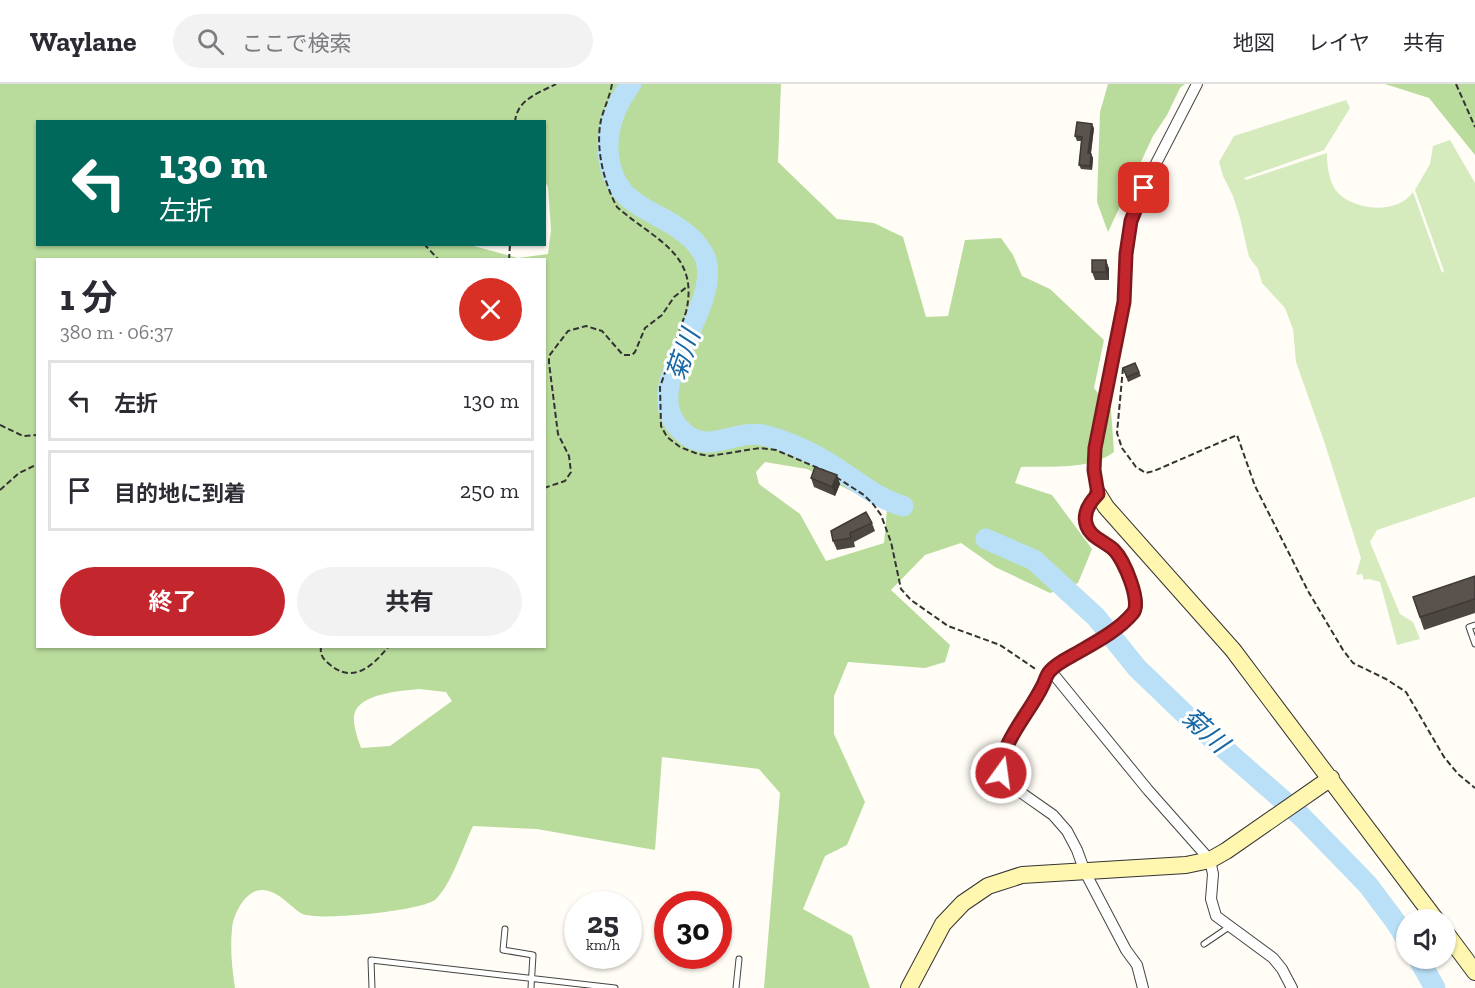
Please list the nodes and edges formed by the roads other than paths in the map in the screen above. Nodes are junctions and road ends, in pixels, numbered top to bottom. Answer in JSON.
{"nodes":[{"id":1,"x":1197,"y":84,"type":"edge"},
{"id":2,"x":1098,"y":494,"type":"junction"},
{"id":3,"x":1475,"y":625,"type":"edge"},
{"id":4,"x":1475,"y":644,"type":"edge"},
{"id":5,"x":1048,"y":673,"type":"junction"},
{"id":6,"x":1331,"y":778,"type":"junction"},
{"id":7,"x":1210,"y":860,"type":"junction"},
{"id":8,"x":1085,"y":872,"type":"junction"},
{"id":9,"x":1428,"y":909,"type":"edge"},
{"id":10,"x":1229,"y":927,"type":"junction"},
{"id":11,"x":505,"y":929,"type":"dead end"},
{"id":12,"x":1204,"y":944,"type":"dead end"},
{"id":13,"x":1456,"y":946,"type":"edge"},
{"id":14,"x":739,"y":959,"type":"dead end"},
{"id":15,"x":1475,"y":972,"type":"edge"},
{"id":16,"x":531,"y":978,"type":"junction"},
{"id":17,"x":372,"y":988,"type":"edge"},
{"id":18,"x":531,"y":988,"type":"edge"},
{"id":19,"x":615,"y":988,"type":"edge"},
{"id":20,"x":736,"y":988,"type":"edge"},
{"id":21,"x":909,"y":988,"type":"edge"},
{"id":22,"x":1143,"y":988,"type":"edge"},
{"id":23,"x":1292,"y":988,"type":"edge"}],
"edges":[{"from":1,"to":2,"type":"street"},
{"from":2,"to":5,"type":"street"},
{"from":2,"to":6,"type":"street"},
{"from":3,"to":4,"type":"lane"},
{"from":5,"to":7,"type":"street"},
{"from":5,"to":8,"type":"street"},
{"from":6,"to":7,"type":"street"},
{"from":6,"to":9,"type":"street"},
{"from":7,"to":8,"type":"street"},
{"from":7,"to":10,"type":"street"},
{"from":8,"to":21,"type":"street"},
{"from":8,"to":22,"type":"street"},
{"from":10,"to":12,"type":"lane"},
{"from":10,"to":23,"type":"street"},
{"from":11,"to":16,"type":"lane"},
{"from":13,"to":15,"type":"street"},
{"from":14,"to":20,"type":"lane"},
{"from":16,"to":17,"type":"lane"},
{"from":16,"to":18,"type":"lane"},
{"from":16,"to":19,"type":"lane"}]}
